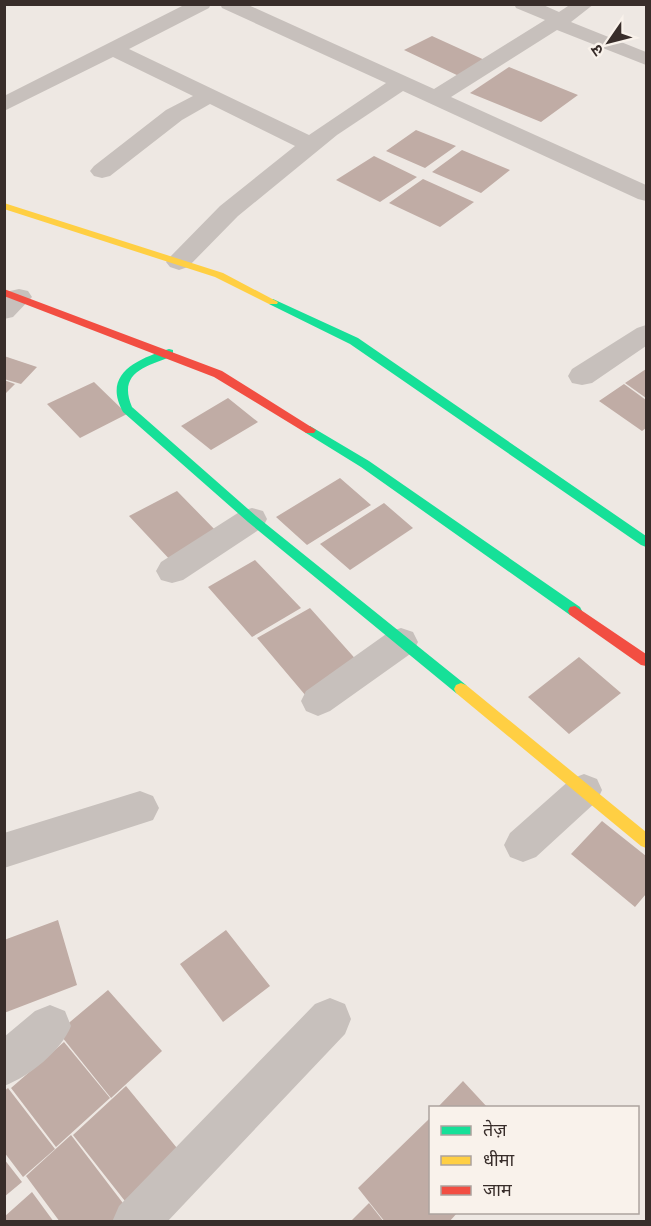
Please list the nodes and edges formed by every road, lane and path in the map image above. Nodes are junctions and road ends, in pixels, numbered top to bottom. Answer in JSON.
{"nodes":[{"id":1,"x":202,"y":4,"type":"edge"},
{"id":2,"x":229,"y":4,"type":"edge"},
{"id":3,"x":523,"y":4,"type":"edge"},
{"id":4,"x":585,"y":4,"type":"edge"},
{"id":5,"x":559,"y":21,"type":"junction"},
{"id":6,"x":114,"y":50,"type":"junction"},
{"id":7,"x":646,"y":59,"type":"edge"},
{"id":8,"x":402,"y":82,"type":"junction"},
{"id":9,"x":209,"y":96,"type":"junction"},
{"id":10,"x":436,"y":97,"type":"junction"},
{"id":11,"x":4,"y":105,"type":"edge"},
{"id":12,"x":311,"y":145,"type":"junction"},
{"id":13,"x":102,"y":171,"type":"dead end"},
{"id":14,"x":646,"y":194,"type":"edge"},
{"id":15,"x":4,"y":206,"type":"edge"},
{"id":16,"x":180,"y":262,"type":"junction"},
{"id":17,"x":9,"y":300,"type":"edge"},
{"id":18,"x":646,"y":334,"type":"edge"},
{"id":19,"x":169,"y":353,"type":"junction"},
{"id":20,"x":582,"y":376,"type":"dead end"},
{"id":21,"x":252,"y":519,"type":"junction"},
{"id":22,"x":646,"y":542,"type":"edge"},
{"id":23,"x":172,"y":571,"type":"dead end"},
{"id":24,"x":401,"y":642,"type":"junction"},
{"id":25,"x":646,"y":661,"type":"edge"},
{"id":26,"x":318,"y":700,"type":"dead end"},
{"id":27,"x":584,"y":790,"type":"junction"},
{"id":28,"x":140,"y":808,"type":"dead end"},
{"id":29,"x":646,"y":841,"type":"edge"},
{"id":30,"x":523,"y":845,"type":"dead end"},
{"id":31,"x":4,"y":851,"type":"edge"},
{"id":32,"x":330,"y":1019,"type":"dead end"},
{"id":33,"x":50,"y":1026,"type":"dead end"},
{"id":34,"x":4,"y":1065,"type":"edge"},
{"id":35,"x":135,"y":1221,"type":"edge"}],
"edges":[{"from":1,"to":6,"type":"street"},
{"from":2,"to":8,"type":"street"},
{"from":3,"to":5,"type":"street"},
{"from":4,"to":5,"type":"street"},
{"from":5,"to":7,"type":"street"},
{"from":5,"to":10,"type":"street"},
{"from":6,"to":9,"type":"street"},
{"from":6,"to":11,"type":"street"},
{"from":8,"to":10,"type":"street"},
{"from":8,"to":12,"type":"street"},
{"from":9,"to":12,"type":"street"},
{"from":9,"to":13,"type":"street"},
{"from":10,"to":14,"type":"street"},
{"from":12,"to":16,"type":"street"},
{"from":15,"to":16,"type":"street"},
{"from":16,"to":22,"type":"street"},
{"from":17,"to":19,"type":"street"},
{"from":18,"to":20,"type":"street"},
{"from":19,"to":21,"type":"street"},
{"from":19,"to":25,"type":"street"},
{"from":21,"to":23,"type":"street"},
{"from":21,"to":24,"type":"street"},
{"from":24,"to":26,"type":"street"},
{"from":24,"to":27,"type":"street"},
{"from":27,"to":29,"type":"street"},
{"from":27,"to":30,"type":"street"},
{"from":28,"to":31,"type":"street"},
{"from":32,"to":35,"type":"street"},
{"from":33,"to":34,"type":"street"}]}
